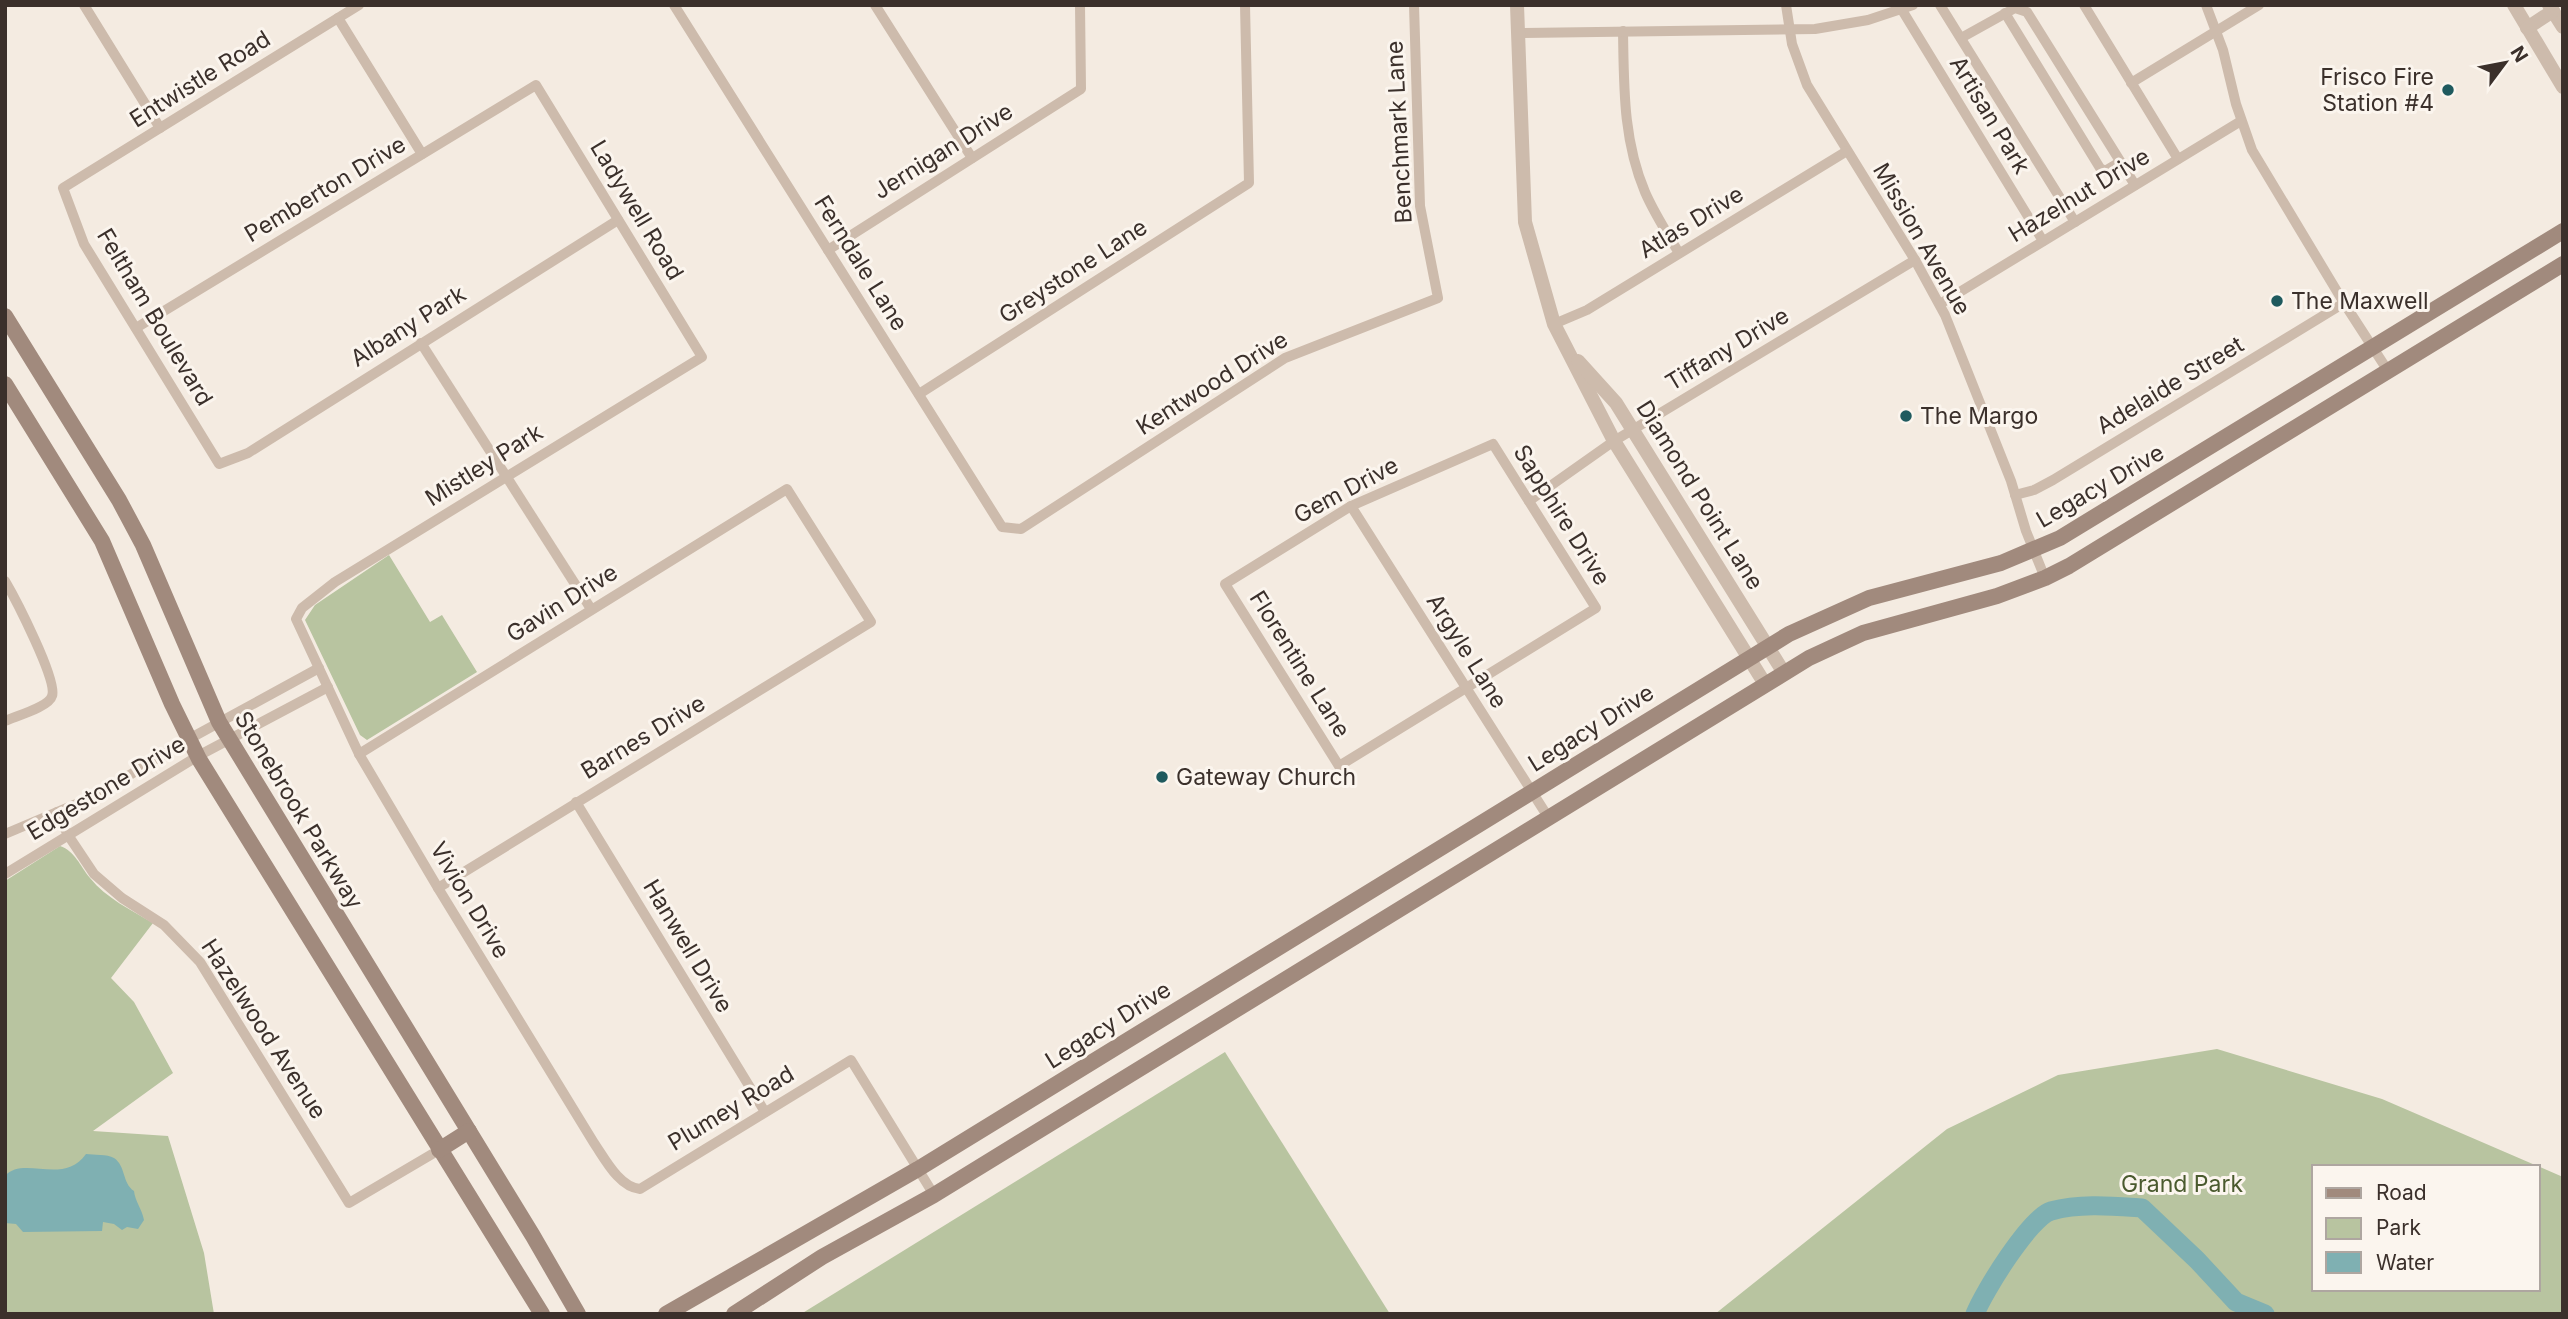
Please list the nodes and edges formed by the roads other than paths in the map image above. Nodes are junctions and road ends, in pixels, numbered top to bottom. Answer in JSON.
{"nodes":[{"id":1,"x":84,"y":5,"type":"edge"},
{"id":2,"x":359,"y":5,"type":"edge"},
{"id":3,"x":674,"y":5,"type":"edge"},
{"id":4,"x":875,"y":5,"type":"edge"},
{"id":5,"x":1080,"y":5,"type":"edge"},
{"id":6,"x":1245,"y":5,"type":"edge"},
{"id":7,"x":1414,"y":5,"type":"edge"},
{"id":8,"x":1517,"y":5,"type":"edge"},
{"id":9,"x":1786,"y":5,"type":"edge"},
{"id":10,"x":1940,"y":5,"type":"edge"},
{"id":11,"x":2084,"y":5,"type":"edge"},
{"id":12,"x":2206,"y":5,"type":"edge"},
{"id":13,"x":2259,"y":5,"type":"edge"},
{"id":14,"x":2514,"y":5,"type":"edge"},
{"id":15,"x":1907,"y":8,"type":"edge"},
{"id":16,"x":2551,"y":8,"type":"edge"},
{"id":17,"x":2005,"y":13,"type":"junction"},
{"id":18,"x":338,"y":18,"type":"junction"},
{"id":19,"x":2563,"y":27,"type":"edge"},
{"id":20,"x":2527,"y":28,"type":"junction"},
{"id":21,"x":1788,"y":29,"type":"junction"},
{"id":22,"x":2217,"y":31,"type":"junction"},
{"id":23,"x":1623,"y":32,"type":"junction"},
{"id":24,"x":1518,"y":33,"type":"junction"},
{"id":25,"x":1961,"y":38,"type":"junction"},
{"id":26,"x":2131,"y":83,"type":"junction"},
{"id":27,"x":536,"y":85,"type":"joint"},
{"id":28,"x":2563,"y":87,"type":"edge"},
{"id":29,"x":2241,"y":121,"type":"junction"},
{"id":30,"x":160,"y":128,"type":"junction"},
{"id":31,"x":1847,"y":151,"type":"junction"},
{"id":32,"x":422,"y":154,"type":"junction"},
{"id":33,"x":972,"y":158,"type":"junction"},
{"id":34,"x":2178,"y":159,"type":"junction"},
{"id":35,"x":2120,"y":162,"type":"junction"},
{"id":36,"x":2135,"y":185,"type":"junction"},
{"id":37,"x":63,"y":188,"type":"joint"},
{"id":38,"x":618,"y":220,"type":"junction"},
{"id":39,"x":2075,"y":222,"type":"junction"},
{"id":40,"x":2563,"y":231,"type":"edge"},
{"id":41,"x":2043,"y":241,"type":"junction"},
{"id":42,"x":828,"y":250,"type":"junction"},
{"id":43,"x":1679,"y":253,"type":"junction"},
{"id":44,"x":1915,"y":260,"type":"junction"},
{"id":45,"x":2563,"y":264,"type":"edge"},
{"id":46,"x":1438,"y":298,"type":"joint"},
{"id":47,"x":2344,"y":303,"type":"junction"},
{"id":48,"x":1940,"y":304,"type":"junction"},
{"id":49,"x":5,"y":316,"type":"edge"},
{"id":50,"x":1554,"y":324,"type":"junction"},
{"id":51,"x":136,"y":328,"type":"junction"},
{"id":52,"x":421,"y":343,"type":"junction"},
{"id":53,"x":2373,"y":347,"type":"junction"},
{"id":54,"x":1567,"y":350,"type":"junction"},
{"id":55,"x":702,"y":357,"type":"joint"},
{"id":56,"x":2388,"y":372,"type":"junction"},
{"id":57,"x":5,"y":384,"type":"edge"},
{"id":58,"x":919,"y":394,"type":"junction"},
{"id":59,"x":1633,"y":430,"type":"junction"},
{"id":60,"x":1614,"y":442,"type":"junction"},
{"id":61,"x":1493,"y":444,"type":"joint"},
{"id":62,"x":219,"y":464,"type":"joint"},
{"id":63,"x":506,"y":476,"type":"junction"},
{"id":64,"x":2015,"y":495,"type":"junction"},
{"id":65,"x":1528,"y":501,"type":"junction"},
{"id":66,"x":1350,"y":506,"type":"junction"},
{"id":67,"x":1021,"y":529,"type":"joint"},
{"id":68,"x":2034,"y":550,"type":"junction"},
{"id":69,"x":2045,"y":578,"type":"junction"},
{"id":70,"x":5,"y":581,"type":"edge"},
{"id":71,"x":1224,"y":584,"type":"joint"},
{"id":72,"x":590,"y":609,"type":"junction"},
{"id":73,"x":296,"y":619,"type":"joint"},
{"id":74,"x":871,"y":622,"type":"joint"},
{"id":75,"x":1768,"y":647,"type":"junction"},
{"id":76,"x":1749,"y":658,"type":"junction"},
{"id":77,"x":319,"y":668,"type":"junction"},
{"id":78,"x":1784,"y":673,"type":"junction"},
{"id":79,"x":1765,"y":684,"type":"junction"},
{"id":80,"x":328,"y":687,"type":"junction"},
{"id":81,"x":1465,"y":688,"type":"junction"},
{"id":82,"x":5,"y":721,"type":"edge"},
{"id":83,"x":219,"y":722,"type":"junction"},
{"id":84,"x":189,"y":739,"type":"junction"},
{"id":85,"x":229,"y":739,"type":"junction"},
{"id":86,"x":359,"y":754,"type":"junction"},
{"id":87,"x":198,"y":756,"type":"junction"},
{"id":88,"x":1532,"y":791,"type":"junction"},
{"id":89,"x":576,"y":802,"type":"junction"},
{"id":90,"x":57,"y":812,"type":"junction"},
{"id":91,"x":1548,"y":817,"type":"junction"},
{"id":92,"x":5,"y":834,"type":"edge"},
{"id":93,"x":68,"y":835,"type":"junction"},
{"id":94,"x":5,"y":874,"type":"edge"},
{"id":95,"x":438,"y":888,"type":"junction"},
{"id":96,"x":1200,"y":995,"type":"junction"},
{"id":97,"x":1216,"y":1020,"type":"junction"},
{"id":98,"x":765,"y":1112,"type":"junction"},
{"id":99,"x":469,"y":1131,"type":"junction"},
{"id":100,"x":439,"y":1150,"type":"junction"},
{"id":101,"x":918,"y":1169,"type":"junction"},
{"id":102,"x":632,"y":1188,"type":"joint"},
{"id":103,"x":934,"y":1195,"type":"junction"},
{"id":104,"x":542,"y":1314,"type":"edge"},
{"id":105,"x":578,"y":1314,"type":"edge"},
{"id":106,"x":666,"y":1314,"type":"edge"},
{"id":107,"x":734,"y":1314,"type":"edge"}],
"edges":[{"from":1,"to":30,"type":"street"},
{"from":2,"to":18,"type":"street","name":"Entwistle Road"},
{"from":3,"to":42,"type":"street","name":"Ferndale Lane"},
{"from":4,"to":33,"type":"street"},
{"from":5,"to":33,"type":"street","name":"Jernigan Drive"},
{"from":6,"to":58,"type":"street","name":"Greystone Lane"},
{"from":7,"to":46,"type":"street","name":"Benchmark Lane"},
{"from":8,"to":24,"type":"street","name":"Diamond Point Lane"},
{"from":9,"to":21,"type":"street","name":"Mission Avenue"},
{"from":10,"to":25,"type":"street","name":"Artisan Park"},
{"from":11,"to":26,"type":"street"},
{"from":12,"to":22,"type":"street"},
{"from":13,"to":22,"type":"street"},
{"from":14,"to":20,"type":"street"},
{"from":15,"to":21,"type":"street"},
{"from":15,"to":41,"type":"street","name":"Artisan Park"},
{"from":16,"to":19,"type":"street"},
{"from":16,"to":20,"type":"street"},
{"from":17,"to":25,"type":"street"},
{"from":17,"to":35,"type":"street"},
{"from":17,"to":35,"type":"street"},
{"from":18,"to":30,"type":"street","name":"Entwistle Road"},
{"from":18,"to":32,"type":"street"},
{"from":20,"to":28,"type":"street"},
{"from":21,"to":23,"type":"street"},
{"from":21,"to":31,"type":"street","name":"Mission Avenue"},
{"from":22,"to":26,"type":"street"},
{"from":22,"to":29,"type":"street"},
{"from":23,"to":24,"type":"street"},
{"from":23,"to":43,"type":"street"},
{"from":24,"to":50,"type":"street","name":"Diamond Point Lane"},
{"from":25,"to":39,"type":"street","name":"Artisan Park"},
{"from":26,"to":34,"type":"street"},
{"from":27,"to":32,"type":"street","name":"Pemberton Drive"},
{"from":27,"to":38,"type":"street","name":"Ladywell Road"},
{"from":29,"to":34,"type":"street","name":"Hazelnut Drive"},
{"from":29,"to":47,"type":"street"},
{"from":30,"to":37,"type":"street","name":"Entwistle Road"},
{"from":31,"to":43,"type":"street","name":"Atlas Drive"},
{"from":31,"to":44,"type":"street","name":"Mission Avenue"},
{"from":32,"to":51,"type":"street","name":"Pemberton Drive"},
{"from":33,"to":42,"type":"street","name":"Jernigan Drive"},
{"from":34,"to":36,"type":"street","name":"Hazelnut Drive"},
{"from":35,"to":36,"type":"street"},
{"from":36,"to":39,"type":"street","name":"Hazelnut Drive"},
{"from":37,"to":51,"type":"street","name":"Feltham Boulevard"},
{"from":38,"to":52,"type":"street","name":"Albany Park"},
{"from":38,"to":55,"type":"street","name":"Ladywell Road"},
{"from":39,"to":41,"type":"street","name":"Hazelnut Drive"},
{"from":40,"to":53,"type":"main road","name":"Legacy Drive"},
{"from":41,"to":48,"type":"street","name":"Hazelnut Drive"},
{"from":42,"to":58,"type":"street","name":"Ferndale Lane"},
{"from":43,"to":50,"type":"street","name":"Atlas Drive"},
{"from":44,"to":48,"type":"street","name":"Mission Avenue"},
{"from":44,"to":59,"type":"street","name":"Tiffany Drive"},
{"from":45,"to":56,"type":"main road"},
{"from":46,"to":67,"type":"street","name":"Kentwood Drive"},
{"from":47,"to":53,"type":"street"},
{"from":47,"to":64,"type":"street","name":"Adelaide Street"},
{"from":48,"to":64,"type":"street","name":"Mission Avenue"},
{"from":49,"to":83,"type":"main road","name":"Stonebrook Parkway"},
{"from":50,"to":54,"type":"street","name":"Diamond Point Lane"},
{"from":51,"to":62,"type":"street","name":"Feltham Boulevard"},
{"from":52,"to":62,"type":"street","name":"Albany Park"},
{"from":52,"to":63,"type":"street"},
{"from":53,"to":56,"type":"street"},
{"from":53,"to":68,"type":"main road","name":"Legacy Drive"},
{"from":54,"to":59,"type":"street","name":"Diamond Point Lane"},
{"from":54,"to":60,"type":"street","name":"Diamond Point Lane"},
{"from":55,"to":63,"type":"street","name":"Mistley Park"},
{"from":56,"to":69,"type":"main road"},
{"from":57,"to":84,"type":"main road"},
{"from":58,"to":67,"type":"street","name":"Ferndale Lane"},
{"from":59,"to":60,"type":"street","name":"Tiffany Drive"},
{"from":59,"to":75,"type":"street","name":"Diamond Point Lane"},
{"from":60,"to":65,"type":"street","name":"Tiffany Drive"},
{"from":60,"to":76,"type":"street","name":"Diamond Point Lane"},
{"from":61,"to":65,"type":"street","name":"Sapphire Drive"},
{"from":61,"to":66,"type":"street","name":"Gem Drive"},
{"from":63,"to":72,"type":"street"},
{"from":63,"to":73,"type":"street","name":"Mistley Park"},
{"from":64,"to":68,"type":"street","name":"Mission Avenue"},
{"from":65,"to":81,"type":"street","name":"Sapphire Drive"},
{"from":66,"to":71,"type":"street","name":"Gem Drive"},
{"from":66,"to":81,"type":"street","name":"Argyle Lane"},
{"from":68,"to":69,"type":"street","name":"Mission Avenue"},
{"from":68,"to":75,"type":"main road","name":"Legacy Drive"},
{"from":69,"to":78,"type":"main road"},
{"from":70,"to":82,"type":"street"},
{"from":71,"to":81,"type":"street","name":"Florentine Lane"},
{"from":72,"to":74,"type":"street","name":"Gavin Drive"},
{"from":72,"to":86,"type":"street","name":"Gavin Drive"},
{"from":73,"to":77,"type":"street","name":"Vivion Drive"},
{"from":74,"to":89,"type":"street","name":"Barnes Drive"},
{"from":75,"to":76,"type":"main road","name":"Legacy Drive"},
{"from":75,"to":78,"type":"street","name":"Diamond Point Lane"},
{"from":76,"to":79,"type":"street","name":"Diamond Point Lane"},
{"from":76,"to":88,"type":"main road","name":"Legacy Drive"},
{"from":77,"to":80,"type":"street","name":"Vivion Drive"},
{"from":77,"to":83,"type":"street","name":"Edgestone Drive"},
{"from":78,"to":79,"type":"main road"},
{"from":79,"to":91,"type":"main road"},
{"from":80,"to":85,"type":"street","name":"Edgestone Drive"},
{"from":80,"to":86,"type":"street","name":"Vivion Drive"},
{"from":81,"to":88,"type":"street","name":"Argyle Lane"},
{"from":83,"to":84,"type":"street","name":"Edgestone Drive"},
{"from":83,"to":85,"type":"main road","name":"Stonebrook Parkway"},
{"from":84,"to":87,"type":"main road"},
{"from":84,"to":90,"type":"street","name":"Edgestone Drive"},
{"from":85,"to":87,"type":"street","name":"Edgestone Drive"},
{"from":85,"to":99,"type":"main road","name":"Stonebrook Parkway"},
{"from":86,"to":95,"type":"street","name":"Vivion Drive"},
{"from":87,"to":93,"type":"street","name":"Edgestone Drive"},
{"from":87,"to":100,"type":"main road"},
{"from":88,"to":91,"type":"street","name":"Argyle Lane"},
{"from":88,"to":96,"type":"main road","name":"Legacy Drive"},
{"from":89,"to":95,"type":"street","name":"Barnes Drive"},
{"from":89,"to":98,"type":"street","name":"Hanwell Drive"},
{"from":90,"to":92,"type":"street","name":"Edgestone Drive"},
{"from":90,"to":93,"type":"street","name":"Hazelwood Avenue"},
{"from":91,"to":97,"type":"main road"},
{"from":93,"to":94,"type":"street","name":"Edgestone Drive"},
{"from":93,"to":100,"type":"street","name":"Hazelwood Avenue"},
{"from":95,"to":102,"type":"street","name":"Vivion Drive"},
{"from":96,"to":97,"type":"main road"},
{"from":96,"to":101,"type":"main road","name":"Legacy Drive"},
{"from":97,"to":103,"type":"main road"},
{"from":98,"to":101,"type":"street","name":"Plumey Road"},
{"from":98,"to":102,"type":"street","name":"Plumey Road"},
{"from":99,"to":100,"type":"main road"},
{"from":99,"to":105,"type":"main road","name":"Stonebrook Parkway"},
{"from":100,"to":104,"type":"main road"},
{"from":101,"to":103,"type":"street"},
{"from":101,"to":106,"type":"main road","name":"Legacy Drive"},
{"from":103,"to":107,"type":"main road"}]}
